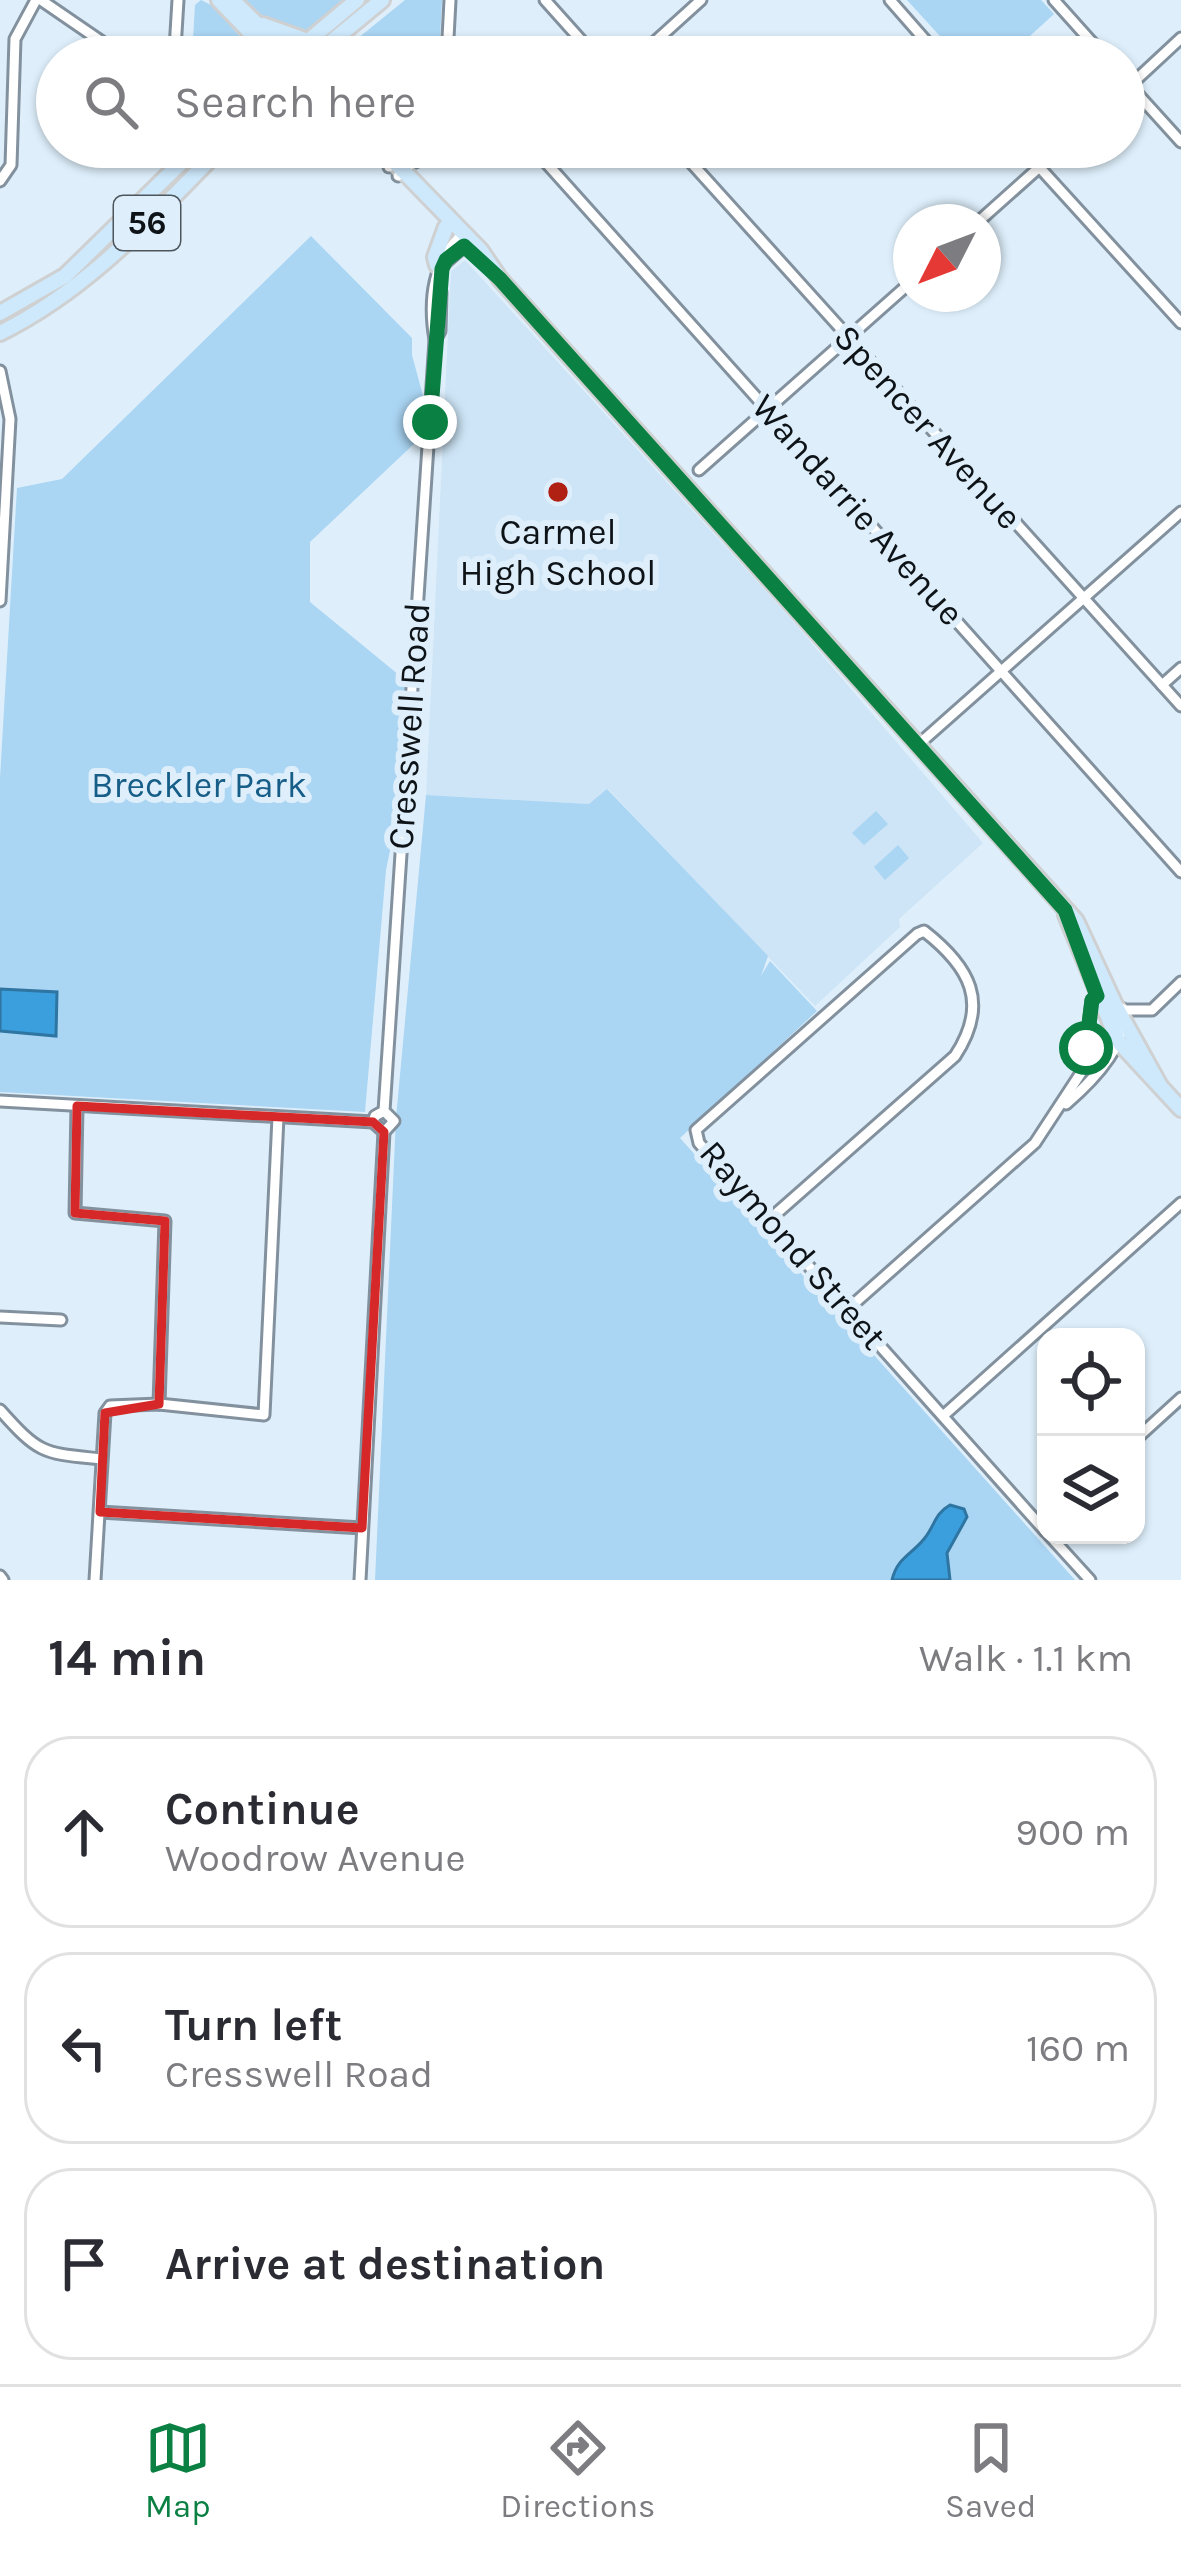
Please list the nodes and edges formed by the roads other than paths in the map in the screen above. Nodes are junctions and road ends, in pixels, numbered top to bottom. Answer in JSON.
{"nodes":[{"id":1,"x":39,"y":0,"type":"edge"},
{"id":2,"x":178,"y":0,"type":"edge"},
{"id":3,"x":219,"y":0,"type":"edge"},
{"id":4,"x":232,"y":0,"type":"edge"},
{"id":5,"x":356,"y":0,"type":"edge"},
{"id":6,"x":382,"y":0,"type":"edge"},
{"id":7,"x":450,"y":0,"type":"edge"},
{"id":8,"x":545,"y":0,"type":"edge"},
{"id":9,"x":701,"y":0,"type":"edge"},
{"id":10,"x":890,"y":0,"type":"edge"},
{"id":11,"x":1054,"y":0,"type":"edge"},
{"id":12,"x":253,"y":21,"type":"junction"},
{"id":13,"x":344,"y":32,"type":"junction"},
{"id":14,"x":93,"y":36,"type":"edge"},
{"id":15,"x":176,"y":36,"type":"edge"},
{"id":16,"x":254,"y":36,"type":"edge"},
{"id":17,"x":268,"y":36,"type":"edge"},
{"id":18,"x":294,"y":36,"type":"edge"},
{"id":19,"x":310,"y":36,"type":"edge"},
{"id":20,"x":339,"y":36,"type":"edge"},
{"id":21,"x":341,"y":36,"type":"edge"},
{"id":22,"x":448,"y":36,"type":"edge"},
{"id":23,"x":577,"y":36,"type":"edge"},
{"id":24,"x":661,"y":36,"type":"edge"},
{"id":25,"x":922,"y":36,"type":"edge"},
{"id":26,"x":1086,"y":36,"type":"edge"},
{"id":27,"x":1181,"y":38,"type":"edge"},
{"id":28,"x":1145,"y":69,"type":"edge"},
{"id":29,"x":1145,"y":105,"type":"edge"},
{"id":30,"x":1181,"y":142,"type":"edge"},
{"id":31,"x":176,"y":168,"type":"edge"},
{"id":32,"x":201,"y":168,"type":"edge"},
{"id":33,"x":418,"y":168,"type":"edge"},
{"id":34,"x":552,"y":168,"type":"edge"},
{"id":35,"x":696,"y":168,"type":"edge"},
{"id":36,"x":1038,"y":168,"type":"edge"},
{"id":37,"x":1040,"y":168,"type":"edge"},
{"id":38,"x":396,"y":169,"type":"joint"},
{"id":39,"x":0,"y":181,"type":"edge"},
{"id":40,"x":419,"y":185,"type":"junction"},
{"id":41,"x":998,"y":204,"type":"edge"},
{"id":42,"x":460,"y":237,"type":"junction"},
{"id":43,"x":437,"y":265,"type":"joint"},
{"id":44,"x":893,"y":298,"type":"edge"},
{"id":45,"x":3,"y":312,"type":"edge"},
{"id":46,"x":1181,"y":323,"type":"edge"},
{"id":47,"x":0,"y":333,"type":"edge"},
{"id":48,"x":848,"y":338,"type":"junction"},
{"id":49,"x":435,"y":340,"type":"junction"},
{"id":50,"x":0,"y":371,"type":"edge"},
{"id":51,"x":767,"y":409,"type":"junction"},
{"id":52,"x":4,"y":465,"type":"edge"},
{"id":53,"x":699,"y":470,"type":"dead end"},
{"id":54,"x":1181,"y":512,"type":"edge"},
{"id":55,"x":1083,"y":600,"type":"junction"},
{"id":56,"x":0,"y":601,"type":"edge"},
{"id":57,"x":1181,"y":668,"type":"edge"},
{"id":58,"x":1002,"y":670,"type":"junction"},
{"id":59,"x":1162,"y":685,"type":"junction"},
{"id":60,"x":1181,"y":706,"type":"edge"},
{"id":61,"x":919,"y":744,"type":"junction"},
{"id":62,"x":1181,"y":872,"type":"edge"},
{"id":63,"x":1065,"y":910,"type":"junction"},
{"id":64,"x":1181,"y":982,"type":"edge"},
{"id":65,"x":1097,"y":996,"type":"junction"},
{"id":66,"x":1115,"y":1005,"type":"junction"},
{"id":67,"x":1117,"y":1030,"type":"junction"},
{"id":68,"x":1090,"y":1060,"type":"junction"},
{"id":69,"x":1134,"y":1060,"type":"junction"},
{"id":70,"x":1102,"y":1064,"type":"junction"},
{"id":71,"x":1160,"y":1086,"type":"junction"},
{"id":72,"x":0,"y":1101,"type":"edge"},
{"id":73,"x":76,"y":1106,"type":"junction"},
{"id":74,"x":1181,"y":1109,"type":"edge"},
{"id":75,"x":1060,"y":1110,"type":"junction"},
{"id":76,"x":384,"y":1112,"type":"junction"},
{"id":77,"x":278,"y":1117,"type":"junction"},
{"id":78,"x":373,"y":1122,"type":"junction"},
{"id":79,"x":384,"y":1132,"type":"junction"},
{"id":80,"x":1181,"y":1203,"type":"edge"},
{"id":81,"x":770,"y":1220,"type":"junction"},
{"id":82,"x":848,"y":1309,"type":"junction"},
{"id":83,"x":0,"y":1317,"type":"edge"},
{"id":84,"x":61,"y":1320,"type":"dead end"},
{"id":85,"x":1181,"y":1398,"type":"edge"},
{"id":86,"x":159,"y":1404,"type":"junction"},
{"id":87,"x":0,"y":1410,"type":"edge"},
{"id":88,"x":943,"y":1416,"type":"junction"},
{"id":89,"x":1138,"y":1436,"type":"edge"},
{"id":90,"x":101,"y":1459,"type":"junction"},
{"id":91,"x":100,"y":1512,"type":"junction"},
{"id":92,"x":1037,"y":1519,"type":"edge"},
{"id":93,"x":362,"y":1528,"type":"junction"},
{"id":94,"x":1059,"y":1544,"type":"edge"},
{"id":95,"x":95,"y":1580,"type":"edge"},
{"id":96,"x":360,"y":1580,"type":"edge"},
{"id":97,"x":1090,"y":1580,"type":"edge"}],
"edges":[{"from":1,"to":14,"type":"street"},
{"from":1,"to":39,"type":"street"},
{"from":2,"to":15,"type":"street"},
{"from":3,"to":16,"type":"main road"},
{"from":4,"to":12,"type":"main road"},
{"from":5,"to":19,"type":"main road"},
{"from":6,"to":13,"type":"main road"},
{"from":7,"to":22,"type":"street"},
{"from":8,"to":23,"type":"street"},
{"from":9,"to":24,"type":"street"},
{"from":10,"to":25,"type":"street"},
{"from":11,"to":26,"type":"street"},
{"from":12,"to":17,"type":"main road"},
{"from":12,"to":18,"type":"main road"},
{"from":13,"to":20,"type":"main road"},
{"from":13,"to":21,"type":"main road"},
{"from":27,"to":28,"type":"street"},
{"from":29,"to":30,"type":"street"},
{"from":31,"to":45,"type":"main road","number":"56"},
{"from":32,"to":47,"type":"main road","number":"56"},
{"from":33,"to":40,"type":"main road"},
{"from":34,"to":51,"type":"street","name":"Wandarrie Avenue"},
{"from":35,"to":48,"type":"street","name":"Spencer Avenue"},
{"from":36,"to":41,"type":"street"},
{"from":37,"to":46,"type":"street"},
{"from":38,"to":40,"type":"main road"},
{"from":38,"to":42,"type":"main road"},
{"from":40,"to":42,"type":"main road"},
{"from":42,"to":43,"type":"main road"},
{"from":42,"to":49,"type":"street","name":"Cresswell Road"},
{"from":42,"to":61,"type":"main road"},
{"from":43,"to":49,"type":"street","name":"Cresswell Road"},
{"from":44,"to":48,"type":"street"},
{"from":48,"to":51,"type":"street"},
{"from":48,"to":55,"type":"street","name":"Spencer Avenue"},
{"from":49,"to":76,"type":"street","name":"Cresswell Road"},
{"from":50,"to":52,"type":"street"},
{"from":51,"to":53,"type":"street"},
{"from":51,"to":58,"type":"street","name":"Wandarrie Avenue"},
{"from":52,"to":56,"type":"street"},
{"from":54,"to":55,"type":"street"},
{"from":55,"to":58,"type":"street"},
{"from":55,"to":59,"type":"street","name":"Spencer Avenue"},
{"from":57,"to":59,"type":"street"},
{"from":58,"to":61,"type":"street"},
{"from":58,"to":62,"type":"street","name":"Wandarrie Avenue"},
{"from":59,"to":60,"type":"street","name":"Spencer Avenue"},
{"from":61,"to":63,"type":"main road"},
{"from":63,"to":65,"type":"main road"},
{"from":63,"to":66,"type":"main road"},
{"from":64,"to":66,"type":"street"},
{"from":65,"to":67,"type":"main road"},
{"from":65,"to":68,"type":"street"},
{"from":66,"to":67,"type":"main road"},
{"from":67,"to":68,"type":"street"},
{"from":67,"to":69,"type":"main road"},
{"from":67,"to":70,"type":"street"},
{"from":67,"to":71,"type":"main road"},
{"from":68,"to":75,"type":"street"},
{"from":69,"to":70,"type":"street"},
{"from":69,"to":71,"type":"main road"},
{"from":70,"to":75,"type":"street"},
{"from":71,"to":74,"type":"main road"},
{"from":72,"to":73,"type":"street"},
{"from":73,"to":77,"type":"street"},
{"from":73,"to":86,"type":"street"},
{"from":75,"to":82,"type":"street"},
{"from":76,"to":78,"type":"street"},
{"from":76,"to":79,"type":"street","name":"Cresswell Road"},
{"from":77,"to":78,"type":"street"},
{"from":77,"to":86,"type":"street"},
{"from":78,"to":79,"type":"street"},
{"from":79,"to":93,"type":"street","name":"Cresswell Road"},
{"from":80,"to":88,"type":"street"},
{"from":81,"to":81,"type":"street","name":"Raymond Street"},
{"from":81,"to":82,"type":"street","name":"Raymond Street"},
{"from":82,"to":88,"type":"street","name":"Raymond Street"},
{"from":83,"to":84,"type":"street"},
{"from":85,"to":89,"type":"street"},
{"from":86,"to":90,"type":"street"},
{"from":87,"to":90,"type":"street"},
{"from":88,"to":92,"type":"street","name":"Raymond Street"},
{"from":90,"to":91,"type":"street"},
{"from":91,"to":93,"type":"street"},
{"from":91,"to":95,"type":"street"},
{"from":93,"to":96,"type":"street","name":"Cresswell Road"},
{"from":94,"to":97,"type":"street","name":"Raymond Street"}]}
